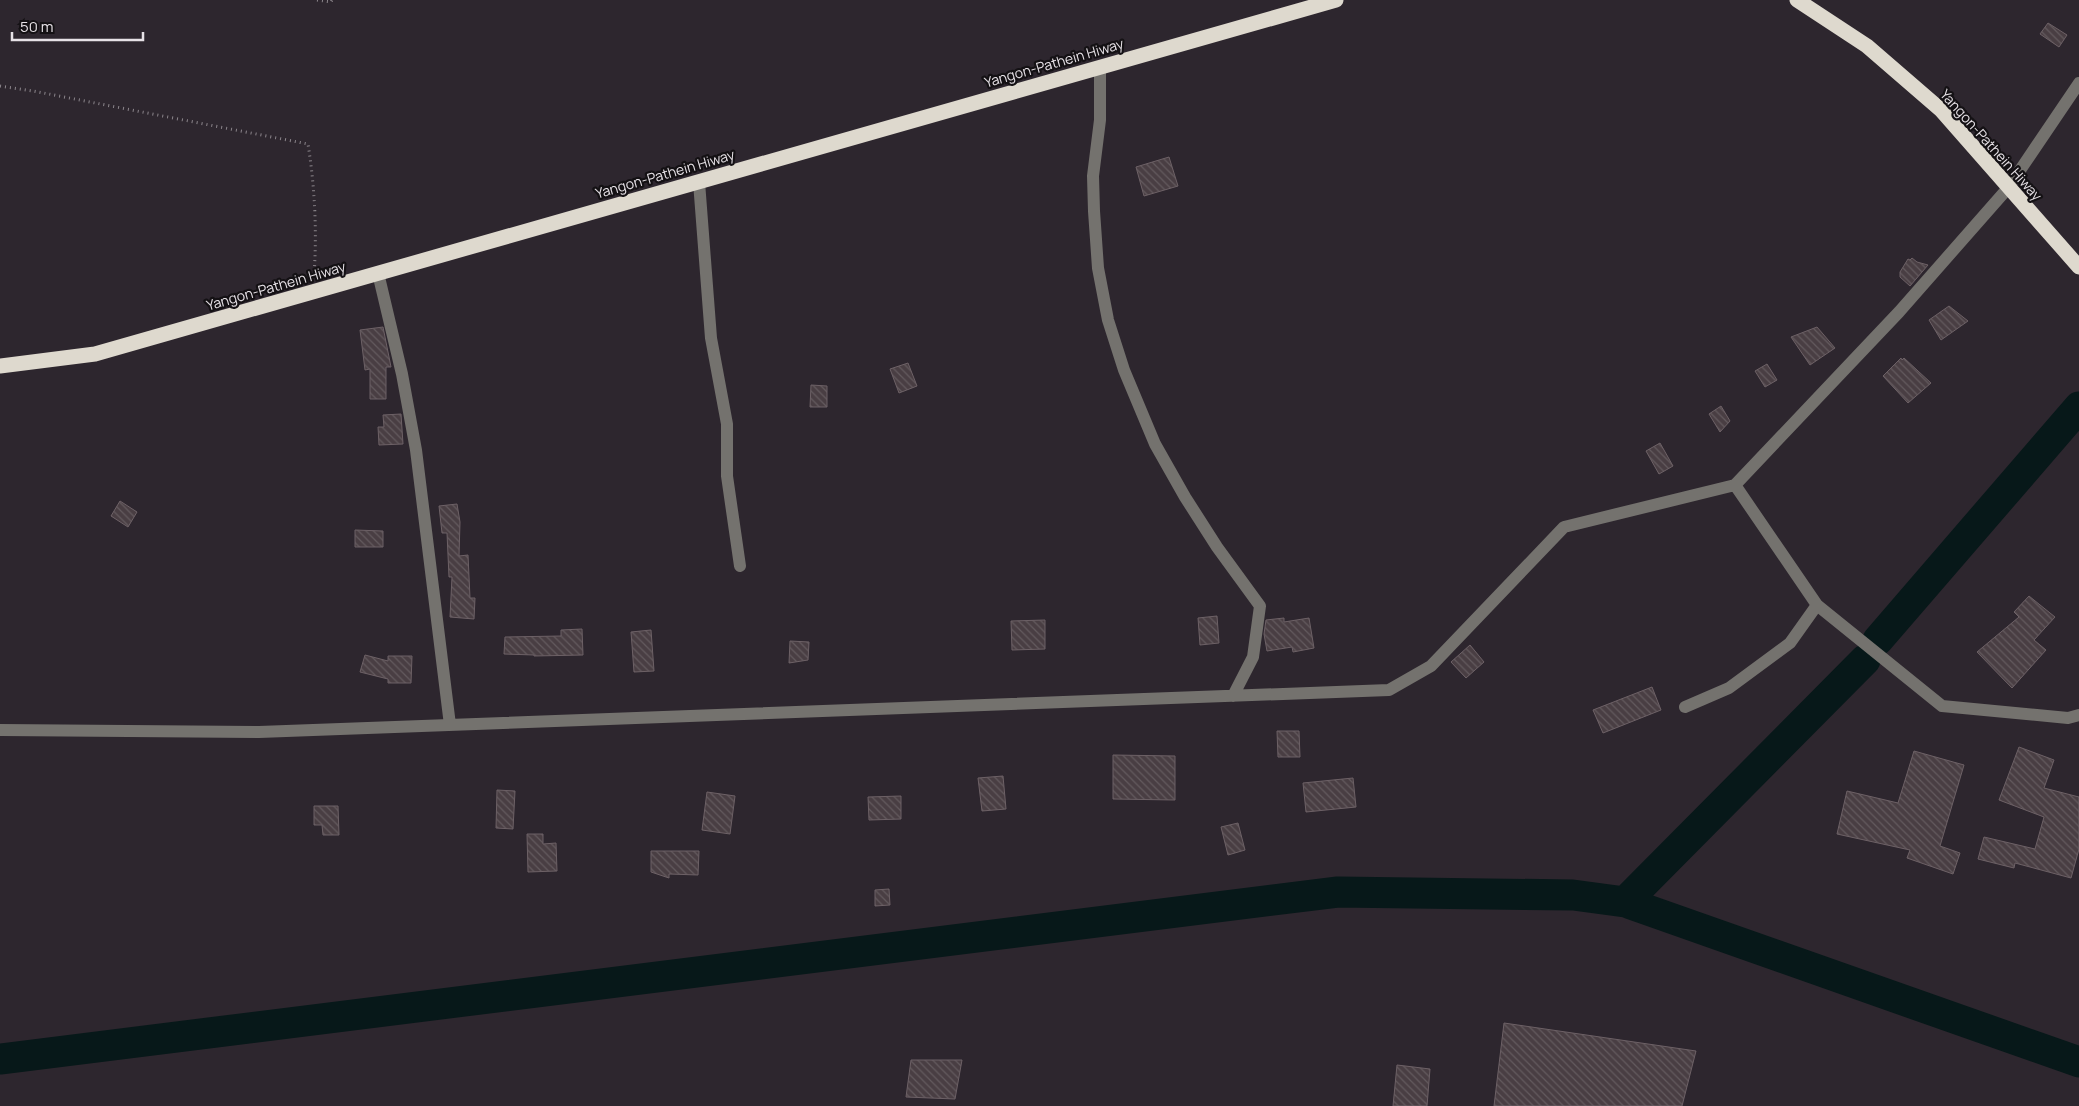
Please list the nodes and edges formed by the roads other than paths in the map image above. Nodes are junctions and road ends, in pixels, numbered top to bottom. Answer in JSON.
{"nodes":[{"id":1,"x":1797,"y":0,"type":"edge"},
{"id":2,"x":1328,"y":1,"type":"edge"},
{"id":3,"x":1100,"y":67,"type":"junction"},
{"id":4,"x":2079,"y":82,"type":"edge"},
{"id":5,"x":699,"y":182,"type":"junction"},
{"id":6,"x":2008,"y":188,"type":"junction"},
{"id":7,"x":2079,"y":267,"type":"edge"},
{"id":8,"x":378,"y":273,"type":"junction"},
{"id":9,"x":0,"y":366,"type":"edge"},
{"id":10,"x":1735,"y":486,"type":"junction"},
{"id":11,"x":740,"y":566,"type":"dead end"},
{"id":12,"x":1817,"y":605,"type":"junction"},
{"id":13,"x":1232,"y":696,"type":"junction"},
{"id":14,"x":1685,"y":707,"type":"dead end"},
{"id":15,"x":2079,"y":715,"type":"edge"},
{"id":16,"x":450,"y":725,"type":"junction"},
{"id":17,"x":0,"y":730,"type":"edge"}],
"edges":[{"from":1,"to":6,"type":"highway","name":"Yangon-Pathein Hiway"},
{"from":2,"to":3,"type":"highway","name":"Yangon-Pathein Hiway"},
{"from":3,"to":5,"type":"highway","name":"Yangon-Pathein Hiway"},
{"from":3,"to":13,"type":"street"},
{"from":4,"to":6,"type":"street"},
{"from":5,"to":8,"type":"highway","name":"Yangon-Pathein Hiway"},
{"from":5,"to":11,"type":"street"},
{"from":6,"to":7,"type":"highway","name":"Yangon-Pathein Hiway"},
{"from":6,"to":10,"type":"street"},
{"from":8,"to":9,"type":"highway","name":"Yangon-Pathein Hiway"},
{"from":8,"to":16,"type":"street"},
{"from":10,"to":12,"type":"street"},
{"from":10,"to":13,"type":"street"},
{"from":12,"to":14,"type":"street"},
{"from":12,"to":15,"type":"street"},
{"from":13,"to":16,"type":"street"},
{"from":16,"to":17,"type":"street"}]}
